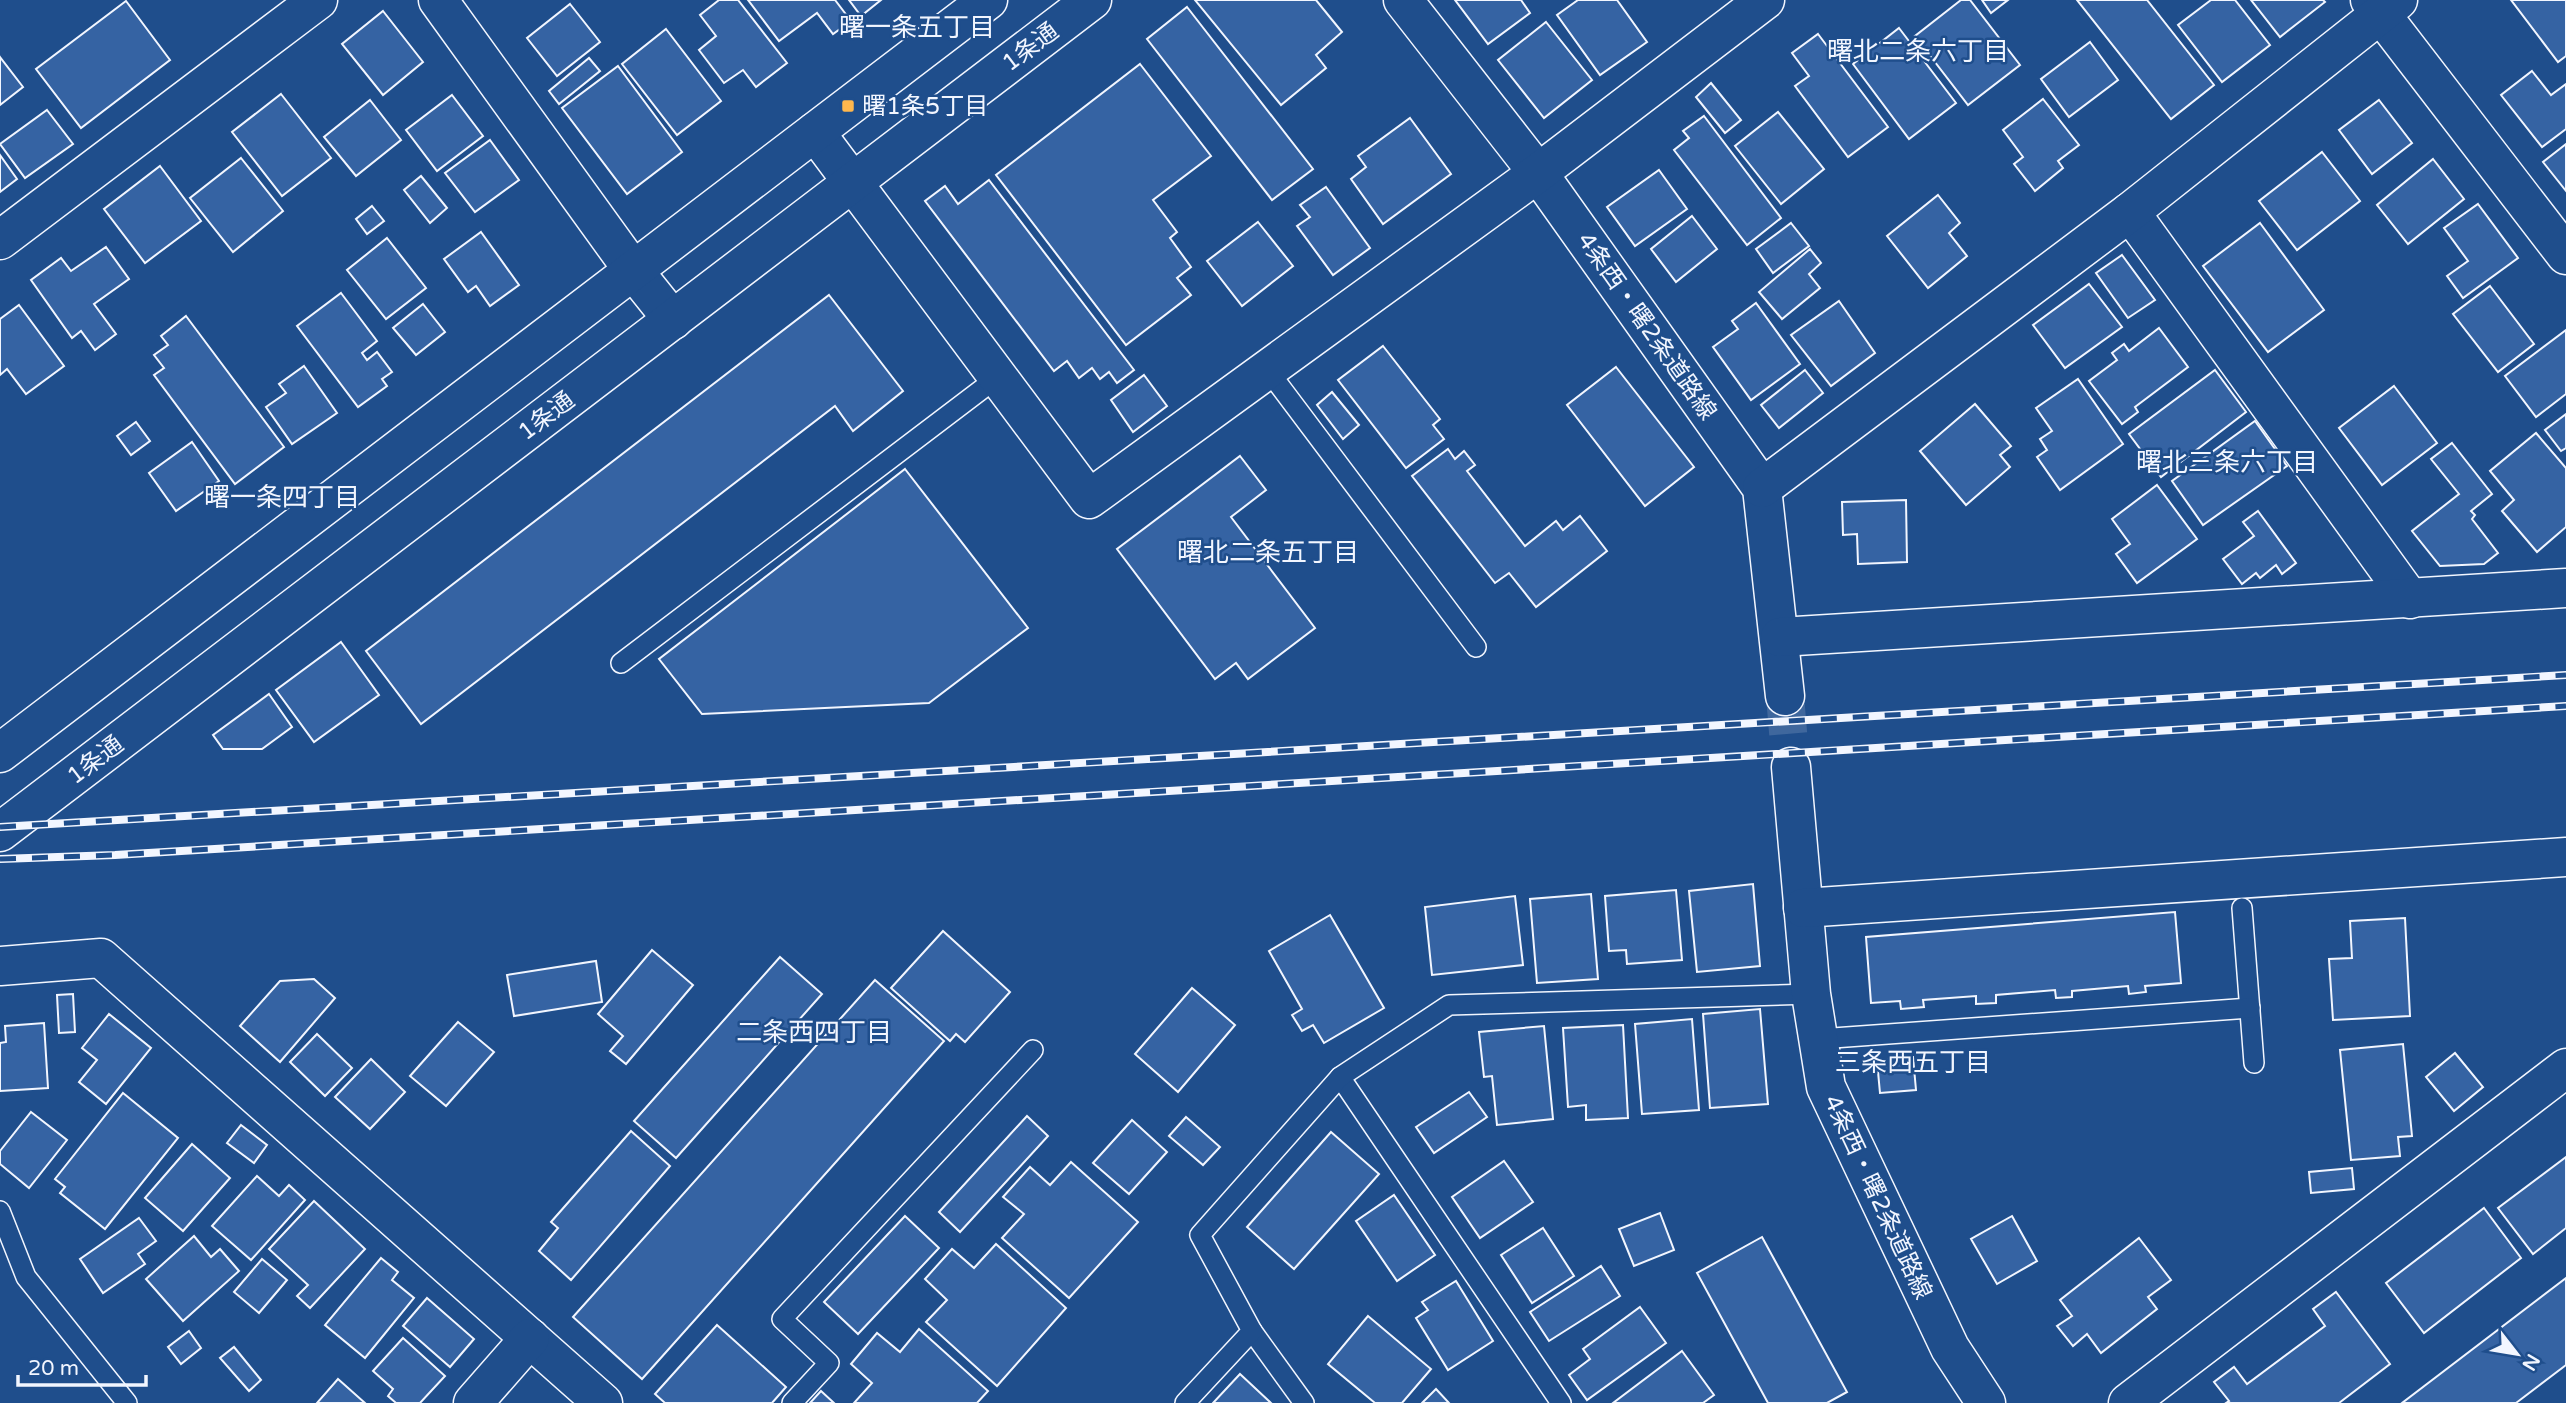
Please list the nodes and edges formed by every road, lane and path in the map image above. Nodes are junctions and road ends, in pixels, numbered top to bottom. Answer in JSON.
{"nodes":[{"id":1,"x":318,"y":0,"type":"edge"},
{"id":2,"x":438,"y":0,"type":"edge"},
{"id":3,"x":988,"y":0,"type":"edge"},
{"id":4,"x":1092,"y":0,"type":"edge"},
{"id":5,"x":1403,"y":0,"type":"edge"},
{"id":6,"x":1765,"y":0,"type":"edge"},
{"id":7,"x":2383,"y":5,"type":"edge"},
{"id":8,"x":815,"y":132,"type":"junction"},
{"id":9,"x":1538,"y":173,"type":"junction"},
{"id":10,"x":852,"y":183,"type":"junction"},
{"id":11,"x":2130,"y":212,"type":"junction"},
{"id":12,"x":2561,"y":237,"type":"edge"},
{"id":13,"x":0,"y":240,"type":"edge"},
{"id":14,"x":633,"y":270,"type":"junction"},
{"id":15,"x":673,"y":320,"type":"junction"},
{"id":16,"x":1267,"y":369,"type":"junction"},
{"id":17,"x":998,"y":377,"type":"junction"},
{"id":18,"x":1762,"y":488,"type":"junction"},
{"id":19,"x":2566,"y":588,"type":"edge"},
{"id":20,"x":2410,"y":599,"type":"junction"},
{"id":21,"x":1780,"y":638,"type":"junction"},
{"id":22,"x":1476,"y":647,"type":"dead end"},
{"id":23,"x":621,"y":663,"type":"dead end"},
{"id":24,"x":1785,"y":696,"type":"tunnel mouth"},
{"id":25,"x":0,"y":753,"type":"edge"},
{"id":26,"x":1791,"y":767,"type":"tunnel mouth"},
{"id":27,"x":0,"y":832,"type":"edge"},
{"id":28,"x":2566,"y":857,"type":"edge"},
{"id":29,"x":1802,"y":908,"type":"junction"},
{"id":30,"x":2242,"y":908,"type":"dead end"},
{"id":31,"x":0,"y":966,"type":"edge"},
{"id":32,"x":1811,"y":994,"type":"junction"},
{"id":33,"x":2250,"y":1008,"type":"junction"},
{"id":34,"x":1819,"y":1039,"type":"junction"},
{"id":35,"x":1032,"y":1050,"type":"dead end"},
{"id":36,"x":2254,"y":1063,"type":"dead end"},
{"id":37,"x":2566,"y":1068,"type":"edge"},
{"id":38,"x":1340,"y":1077,"type":"junction"},
{"id":39,"x":0,"y":1211,"type":"edge"},
{"id":40,"x":1252,"y":1331,"type":"junction"},
{"id":41,"x":530,"y":1338,"type":"junction"},
{"id":42,"x":127,"y":1403,"type":"edge"},
{"id":43,"x":473,"y":1403,"type":"edge"},
{"id":44,"x":603,"y":1403,"type":"edge"},
{"id":45,"x":792,"y":1403,"type":"edge"},
{"id":46,"x":1185,"y":1403,"type":"edge"},
{"id":47,"x":1304,"y":1403,"type":"edge"},
{"id":48,"x":1561,"y":1403,"type":"edge"},
{"id":49,"x":1986,"y":1403,"type":"edge"},
{"id":50,"x":2128,"y":1403,"type":"edge"}],
"edges":[{"from":1,"to":13,"type":"street"},
{"from":2,"to":14,"type":"street"},
{"from":3,"to":8,"type":"street"},
{"from":4,"to":10,"type":"street","name":"1条通"},
{"from":5,"to":9,"type":"street","name":"4条西・曙2条道路線"},
{"from":6,"to":9,"type":"street"},
{"from":7,"to":11,"type":"street"},
{"from":7,"to":12,"type":"street"},
{"from":8,"to":10,"type":"street"},
{"from":8,"to":14,"type":"street"},
{"from":9,"to":16,"type":"street"},
{"from":9,"to":18,"type":"street","name":"4条西・曙2条道路線"},
{"from":10,"to":15,"type":"street","name":"1条通"},
{"from":10,"to":17,"type":"street"},
{"from":11,"to":18,"type":"street"},
{"from":11,"to":20,"type":"street"},
{"from":14,"to":15,"type":"street"},
{"from":14,"to":25,"type":"street"},
{"from":15,"to":27,"type":"street","name":"1条通"},
{"from":16,"to":17,"type":"street"},
{"from":16,"to":22,"type":"lane"},
{"from":17,"to":23,"type":"lane"},
{"from":18,"to":21,"type":"street","name":"4条西・曙2条道路線"},
{"from":19,"to":20,"type":"street"},
{"from":20,"to":21,"type":"street"},
{"from":21,"to":24,"type":"street","name":"4条西・曙2条道路線"},
{"from":26,"to":29,"type":"street","name":"4条西・曙2条道路線"},
{"from":28,"to":29,"type":"street"},
{"from":29,"to":32,"type":"street","name":"4条西・曙2条道路線"},
{"from":30,"to":33,"type":"lane"},
{"from":31,"to":41,"type":"street"},
{"from":32,"to":34,"type":"street","name":"4条西・曙2条道路線"},
{"from":32,"to":38,"type":"lane"},
{"from":33,"to":34,"type":"lane"},
{"from":33,"to":36,"type":"lane"},
{"from":34,"to":49,"type":"street","name":"4条西・曙2条道路線"},
{"from":35,"to":45,"type":"lane"},
{"from":37,"to":50,"type":"street"},
{"from":38,"to":40,"type":"lane"},
{"from":38,"to":48,"type":"lane"},
{"from":39,"to":42,"type":"lane"},
{"from":40,"to":46,"type":"lane"},
{"from":40,"to":47,"type":"lane"},
{"from":41,"to":43,"type":"street"},
{"from":41,"to":44,"type":"street"}]}
